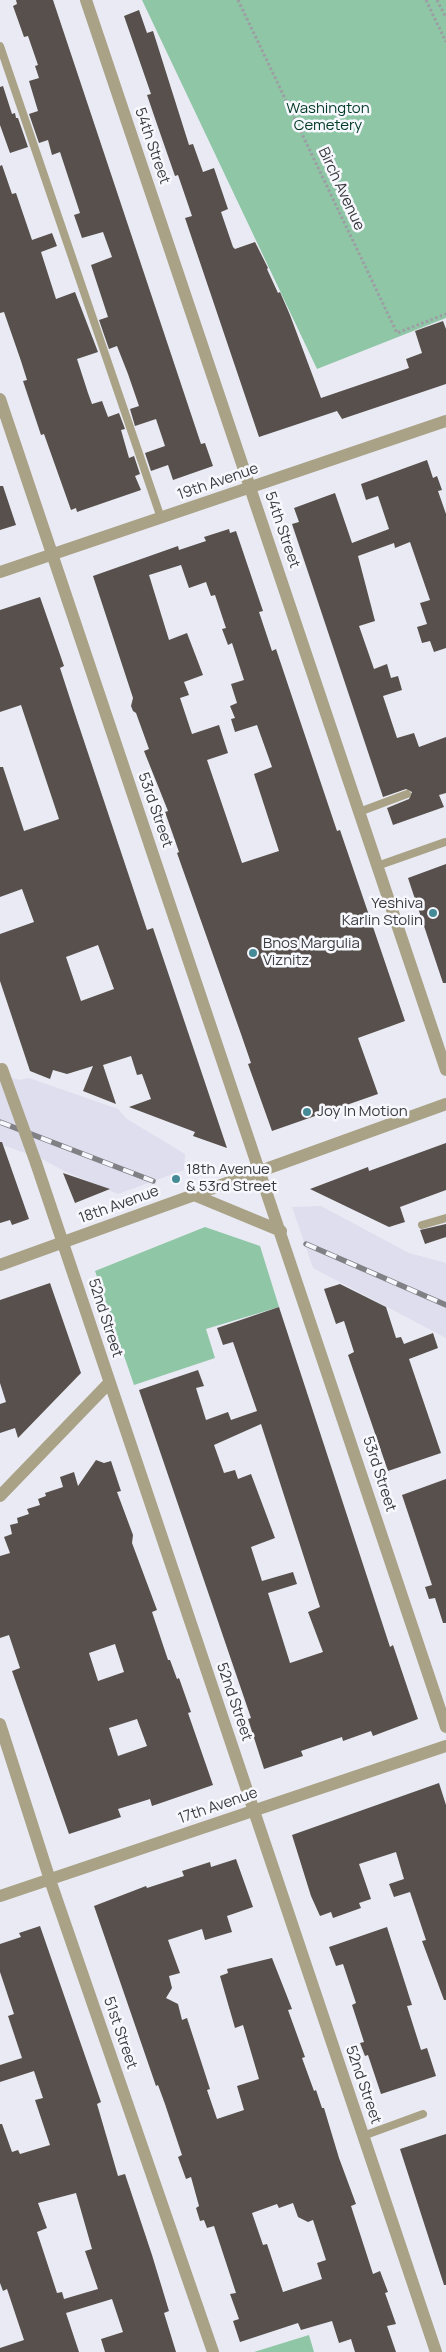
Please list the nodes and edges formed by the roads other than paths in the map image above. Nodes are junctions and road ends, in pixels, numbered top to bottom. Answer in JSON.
{"nodes":[{"id":1,"x":86,"y":0,"type":"edge"},
{"id":2,"x":0,"y":46,"type":"edge"},
{"id":3,"x":0,"y":399,"type":"edge"},
{"id":4,"x":446,"y":421,"type":"edge"},
{"id":5,"x":250,"y":488,"type":"junction"},
{"id":6,"x":161,"y":518,"type":"junction"},
{"id":7,"x":52,"y":555,"type":"junction"},
{"id":8,"x":0,"y":572,"type":"edge"},
{"id":9,"x":407,"y":794,"type":"dead end"},
{"id":10,"x":359,"y":812,"type":"junction"},
{"id":11,"x":445,"y":842,"type":"dead end"},
{"id":12,"x":378,"y":866,"type":"junction"},
{"id":13,"x":1,"y":1066,"type":"edge"},
{"id":14,"x":446,"y":1070,"type":"edge"},
{"id":15,"x":446,"y":1104,"type":"edge"},
{"id":16,"x":260,"y":1172,"type":"junction"},
{"id":17,"x":194,"y":1195,"type":"junction"},
{"id":18,"x":446,"y":1218,"type":"edge"},
{"id":19,"x":422,"y":1225,"type":"dead end"},
{"id":20,"x":280,"y":1231,"type":"junction"},
{"id":21,"x":63,"y":1242,"type":"junction"},
{"id":22,"x":0,"y":1265,"type":"edge"},
{"id":23,"x":109,"y":1383,"type":"junction"},
{"id":24,"x":0,"y":1496,"type":"edge"},
{"id":25,"x":0,"y":1724,"type":"edge"},
{"id":26,"x":446,"y":1727,"type":"edge"},
{"id":27,"x":446,"y":1746,"type":"edge"},
{"id":28,"x":254,"y":1811,"type":"junction"},
{"id":29,"x":50,"y":1880,"type":"junction"},
{"id":30,"x":0,"y":1896,"type":"edge"},
{"id":31,"x":423,"y":2114,"type":"dead end"},
{"id":32,"x":363,"y":2136,"type":"junction"},
{"id":33,"x":213,"y":2352,"type":"edge"},
{"id":34,"x":436,"y":2352,"type":"edge"}],
"edges":[{"from":1,"to":5,"type":"street","name":"54th Street"},
{"from":2,"to":6,"type":"lane"},
{"from":3,"to":7,"type":"street","name":"53rd Street"},
{"from":4,"to":5,"type":"street","name":"19th Avenue"},
{"from":5,"to":6,"type":"street","name":"19th Avenue"},
{"from":5,"to":10,"type":"street","name":"54th Street"},
{"from":6,"to":7,"type":"street","name":"19th Avenue"},
{"from":7,"to":8,"type":"street","name":"19th Avenue"},
{"from":7,"to":16,"type":"street","name":"53rd Street"},
{"from":9,"to":10,"type":"lane"},
{"from":10,"to":12,"type":"street","name":"54th Street"},
{"from":11,"to":12,"type":"lane"},
{"from":12,"to":14,"type":"street","name":"54th Street"},
{"from":13,"to":21,"type":"street","name":"52nd Street","bridge":true},
{"from":15,"to":16,"type":"street","name":"18th Avenue"},
{"from":16,"to":17,"type":"street","name":"18th Avenue"},
{"from":16,"to":20,"type":"street","name":"53rd Street"},
{"from":17,"to":20,"type":"street"},
{"from":17,"to":21,"type":"street","name":"18th Avenue"},
{"from":18,"to":19,"type":"lane"},
{"from":20,"to":26,"type":"street","name":"53rd Street"},
{"from":21,"to":22,"type":"street","name":"18th Avenue"},
{"from":21,"to":23,"type":"street","name":"52nd Street"},
{"from":23,"to":24,"type":"street"},
{"from":23,"to":28,"type":"street","name":"52nd Street"},
{"from":25,"to":29,"type":"street","name":"51st Street"},
{"from":27,"to":28,"type":"street","name":"17th Avenue"},
{"from":28,"to":29,"type":"street","name":"17th Avenue"},
{"from":28,"to":32,"type":"street","name":"52nd Street"},
{"from":29,"to":30,"type":"street","name":"17th Avenue"},
{"from":29,"to":33,"type":"street","name":"51st Street"},
{"from":31,"to":32,"type":"lane"},
{"from":32,"to":34,"type":"street","name":"52nd Street"}]}
